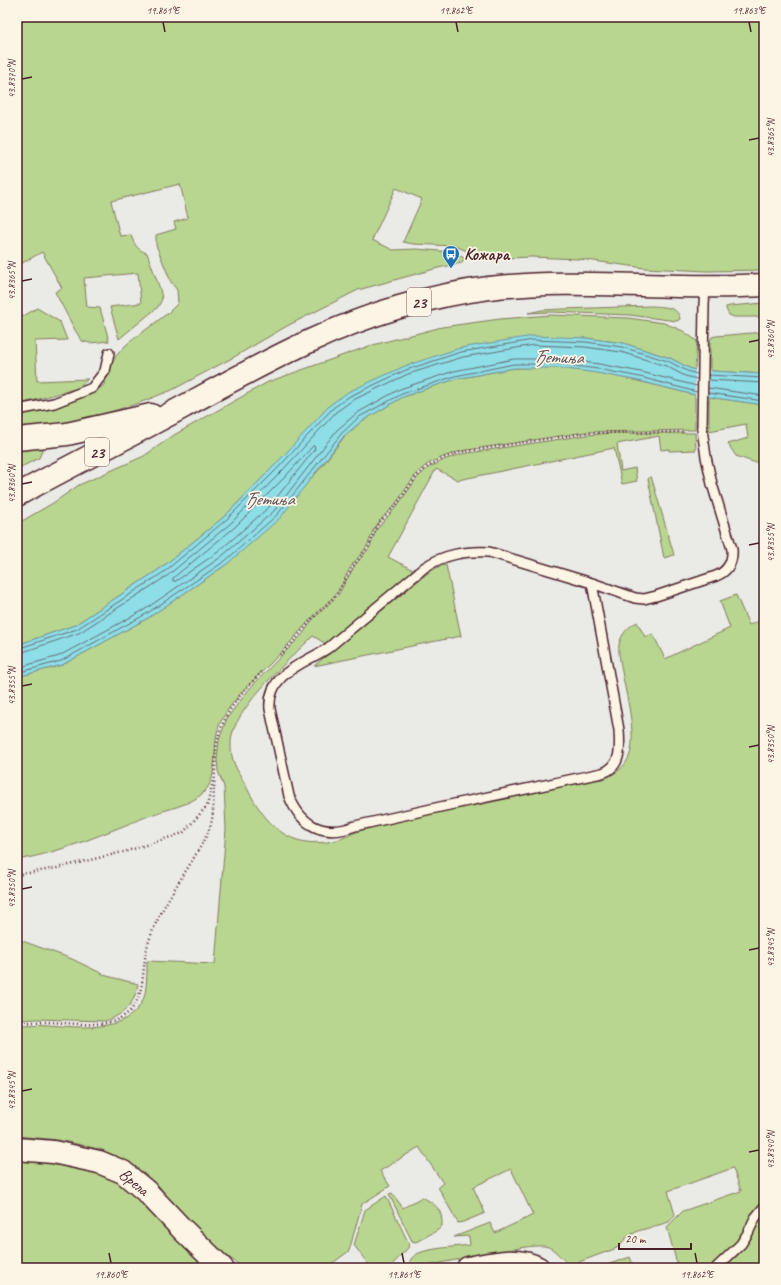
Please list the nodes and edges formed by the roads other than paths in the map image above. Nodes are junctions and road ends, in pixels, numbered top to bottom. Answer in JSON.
{"nodes":[{"id":1,"x":764,"y":285,"type":"edge"},
{"id":2,"x":706,"y":287,"type":"junction"},
{"id":3,"x":109,"y":353,"type":"dead end"},
{"id":4,"x":17,"y":410,"type":"edge"},
{"id":5,"x":178,"y":410,"type":"junction"},
{"id":6,"x":17,"y":439,"type":"edge"},
{"id":7,"x":17,"y":495,"type":"edge"},
{"id":8,"x":592,"y":583,"type":"junction"},
{"id":9,"x":17,"y":1149,"type":"edge"},
{"id":10,"x":764,"y":1207,"type":"edge"},
{"id":11,"x":222,"y":1268,"type":"edge"},
{"id":12,"x":468,"y":1268,"type":"edge"},
{"id":13,"x":538,"y":1268,"type":"edge"},
{"id":14,"x":716,"y":1268,"type":"edge"}],
"edges":[{"from":1,"to":2,"type":"main road","number":"23"},
{"from":2,"to":5,"type":"main road","number":"23"},
{"from":2,"to":8,"type":"lane"},
{"from":3,"to":4,"type":"lane"},
{"from":5,"to":6,"type":"main road"},
{"from":5,"to":7,"type":"main road","number":"23"},
{"from":8,"to":8,"type":"lane"},
{"from":9,"to":11,"type":"main road","name":"Врела"},
{"from":10,"to":14,"type":"lane"},
{"from":12,"to":13,"type":"main road"}]}
